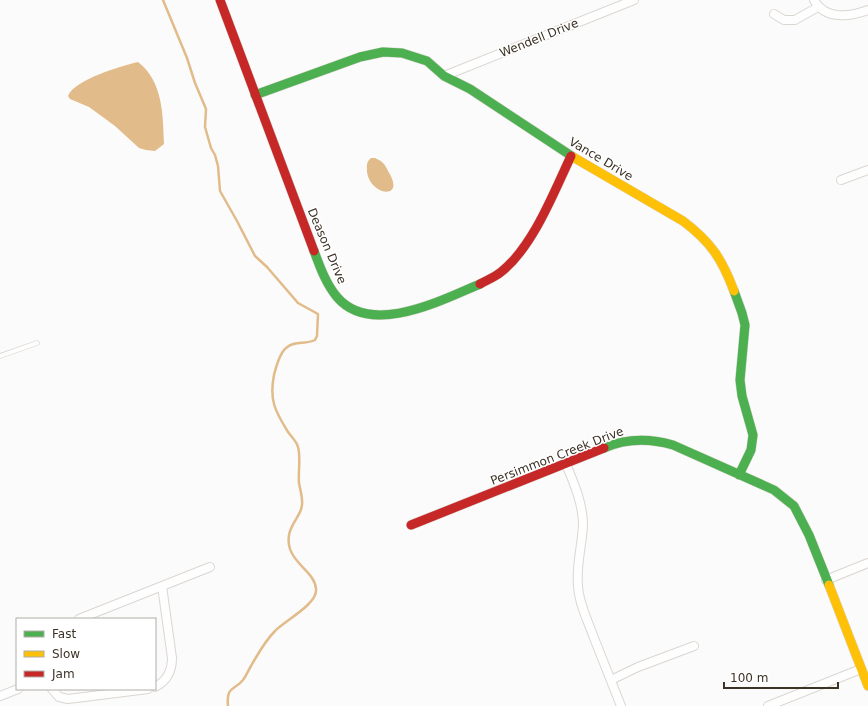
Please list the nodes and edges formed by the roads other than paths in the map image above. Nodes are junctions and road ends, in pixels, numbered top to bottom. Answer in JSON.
{"nodes":[{"id":1,"x":220,"y":0,"type":"edge"},
{"id":2,"x":634,"y":0,"type":"edge"},
{"id":3,"x":816,"y":4,"type":"edge"},
{"id":4,"x":868,"y":10,"type":"edge"},
{"id":5,"x":774,"y":14,"type":"dead end"},
{"id":6,"x":444,"y":76,"type":"junction"},
{"id":7,"x":255,"y":95,"type":"junction"},
{"id":8,"x":571,"y":156,"type":"junction"},
{"id":9,"x":868,"y":170,"type":"edge"},
{"id":10,"x":841,"y":180,"type":"dead end"},
{"id":11,"x":37,"y":343,"type":"dead end"},
{"id":12,"x":0,"y":356,"type":"edge"},
{"id":13,"x":566,"y":464,"type":"junction"},
{"id":14,"x":739,"y":475,"type":"junction"},
{"id":15,"x":411,"y":525,"type":"dead end"},
{"id":16,"x":868,"y":564,"type":"edge"},
{"id":17,"x":210,"y":567,"type":"dead end"},
{"id":18,"x":826,"y":580,"type":"junction"},
{"id":19,"x":162,"y":586,"type":"junction"},
{"id":20,"x":81,"y":618,"type":"edge"},
{"id":21,"x":694,"y":646,"type":"dead end"},
{"id":22,"x":861,"y":669,"type":"junction"},
{"id":23,"x":611,"y":680,"type":"junction"},
{"id":24,"x":156,"y":686,"type":"edge"},
{"id":25,"x":868,"y":686,"type":"edge"},
{"id":26,"x":16,"y":690,"type":"edge"},
{"id":27,"x":53,"y":690,"type":"edge"},
{"id":28,"x":140,"y":690,"type":"edge"},
{"id":29,"x":0,"y":696,"type":"edge"},
{"id":30,"x":621,"y":706,"type":"edge"},
{"id":31,"x":768,"y":706,"type":"edge"}],
"edges":[{"from":1,"to":7,"type":"street","name":"Deason Drive"},
{"from":2,"to":6,"type":"street","name":"Wendell Drive"},
{"from":3,"to":4,"type":"street"},
{"from":3,"to":5,"type":"street"},
{"from":6,"to":7,"type":"street","name":"Vance Drive"},
{"from":6,"to":8,"type":"street","name":"Vance Drive"},
{"from":7,"to":8,"type":"street","name":"Deason Drive"},
{"from":8,"to":14,"type":"street","name":"Vance Drive"},
{"from":9,"to":10,"type":"street"},
{"from":11,"to":12,"type":"lane"},
{"from":13,"to":14,"type":"street","name":"Persimmon Creek Drive"},
{"from":13,"to":15,"type":"street","name":"Persimmon Creek Drive"},
{"from":13,"to":23,"type":"street"},
{"from":14,"to":18,"type":"street","name":"Persimmon Creek Drive"},
{"from":16,"to":18,"type":"street"},
{"from":17,"to":19,"type":"street"},
{"from":18,"to":22,"type":"street","name":"Persimmon Creek Drive"},
{"from":19,"to":20,"type":"street"},
{"from":19,"to":24,"type":"street"},
{"from":21,"to":23,"type":"street"},
{"from":22,"to":25,"type":"street","name":"Persimmon Creek Drive"},
{"from":22,"to":31,"type":"street"},
{"from":23,"to":30,"type":"street"},
{"from":26,"to":29,"type":"street"},
{"from":27,"to":28,"type":"street"}]}
